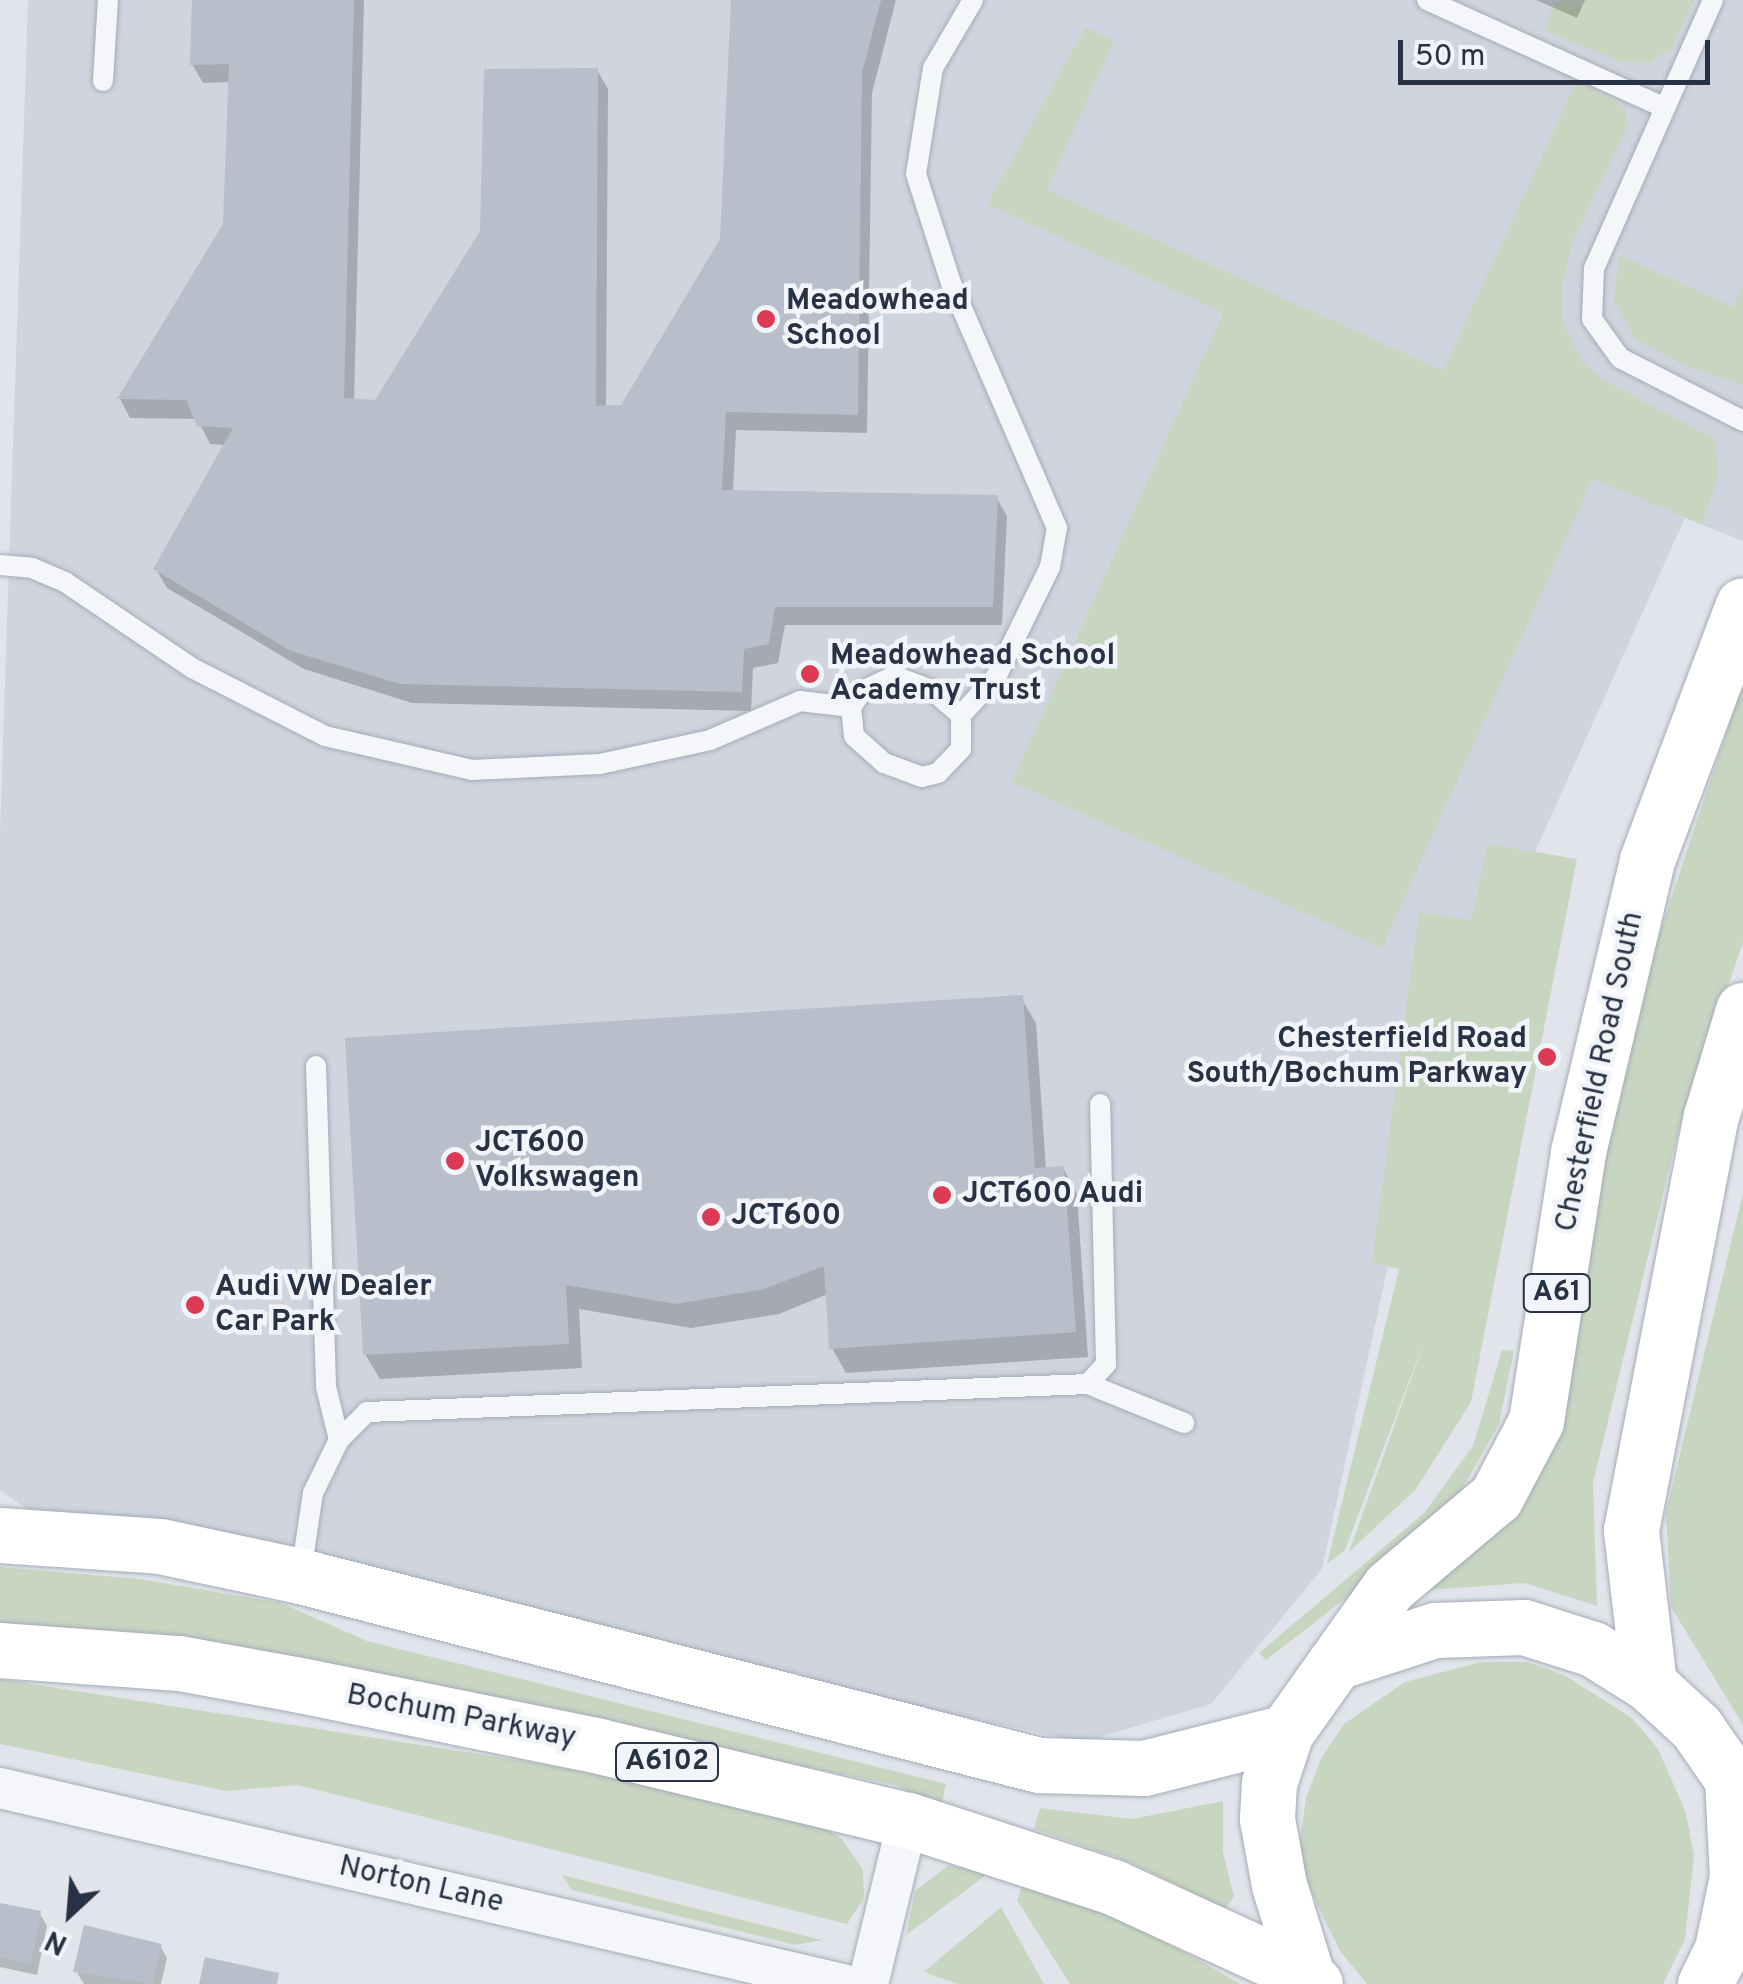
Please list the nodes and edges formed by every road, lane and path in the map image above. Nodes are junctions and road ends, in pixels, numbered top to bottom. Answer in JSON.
{"nodes":[{"id":1,"x":108,"y":0,"type":"edge"},
{"id":2,"x":973,"y":0,"type":"edge"},
{"id":3,"x":1426,"y":0,"type":"edge"},
{"id":4,"x":1713,"y":0,"type":"edge"},
{"id":5,"x":103,"y":82,"type":"dead end"},
{"id":6,"x":1665,"y":108,"type":"junction"},
{"id":7,"x":1743,"y":421,"type":"edge"},
{"id":8,"x":0,"y":565,"type":"edge"},
{"id":9,"x":1743,"y":605,"type":"edge"},
{"id":10,"x":851,"y":708,"type":"junction"},
{"id":11,"x":961,"y":714,"type":"junction"},
{"id":12,"x":1743,"y":1010,"type":"edge"},
{"id":13,"x":316,"y":1066,"type":"dead end"},
{"id":14,"x":1100,"y":1104,"type":"dead end"},
{"id":15,"x":1088,"y":1384,"type":"junction"},
{"id":16,"x":1184,"y":1423,"type":"dead end"},
{"id":17,"x":339,"y":1440,"type":"junction"},
{"id":18,"x":0,"y":1536,"type":"edge"},
{"id":19,"x":300,"y":1576,"type":"junction"},
{"id":20,"x":0,"y":1650,"type":"edge"},
{"id":21,"x":1342,"y":1660,"type":"junction"},
{"id":22,"x":1649,"y":1684,"type":"junction"},
{"id":23,"x":1286,"y":1732,"type":"junction"},
{"id":24,"x":0,"y":1788,"type":"edge"},
{"id":25,"x":908,"y":1820,"type":"junction"},
{"id":26,"x":1311,"y":1980,"type":"edge"},
{"id":27,"x":842,"y":1984,"type":"edge"},
{"id":28,"x":868,"y":1984,"type":"edge"},
{"id":29,"x":1705,"y":1984,"type":"edge"}],
"edges":[{"from":1,"to":5,"type":"lane"},
{"from":2,"to":11,"type":"lane"},
{"from":3,"to":6,"type":"lane"},
{"from":4,"to":6,"type":"lane"},
{"from":6,"to":7,"type":"lane"},
{"from":8,"to":10,"type":"lane"},
{"from":9,"to":21,"type":"highway","name":"Chesterfield Road South","number":"A61"},
{"from":10,"to":11,"type":"lane"},
{"from":10,"to":11,"type":"lane"},
{"from":12,"to":22,"type":"highway"},
{"from":13,"to":17,"type":"lane"},
{"from":14,"to":15,"type":"lane"},
{"from":15,"to":16,"type":"lane"},
{"from":15,"to":17,"type":"lane"},
{"from":17,"to":19,"type":"lane"},
{"from":18,"to":19,"type":"highway"},
{"from":19,"to":23,"type":"highway"},
{"from":20,"to":25,"type":"highway","name":"Bochum Parkway","number":"A6102"},
{"from":21,"to":22,"type":"highway"},
{"from":21,"to":23,"type":"highway","name":"Chesterfield Road South"},
{"from":22,"to":29,"type":"highway"},
{"from":23,"to":26,"type":"highway"},
{"from":24,"to":27,"type":"street","name":"Norton Lane"},
{"from":25,"to":26,"type":"highway","name":"Bochum Parkway","number":"A6102"},
{"from":25,"to":28,"type":"street"}]}
